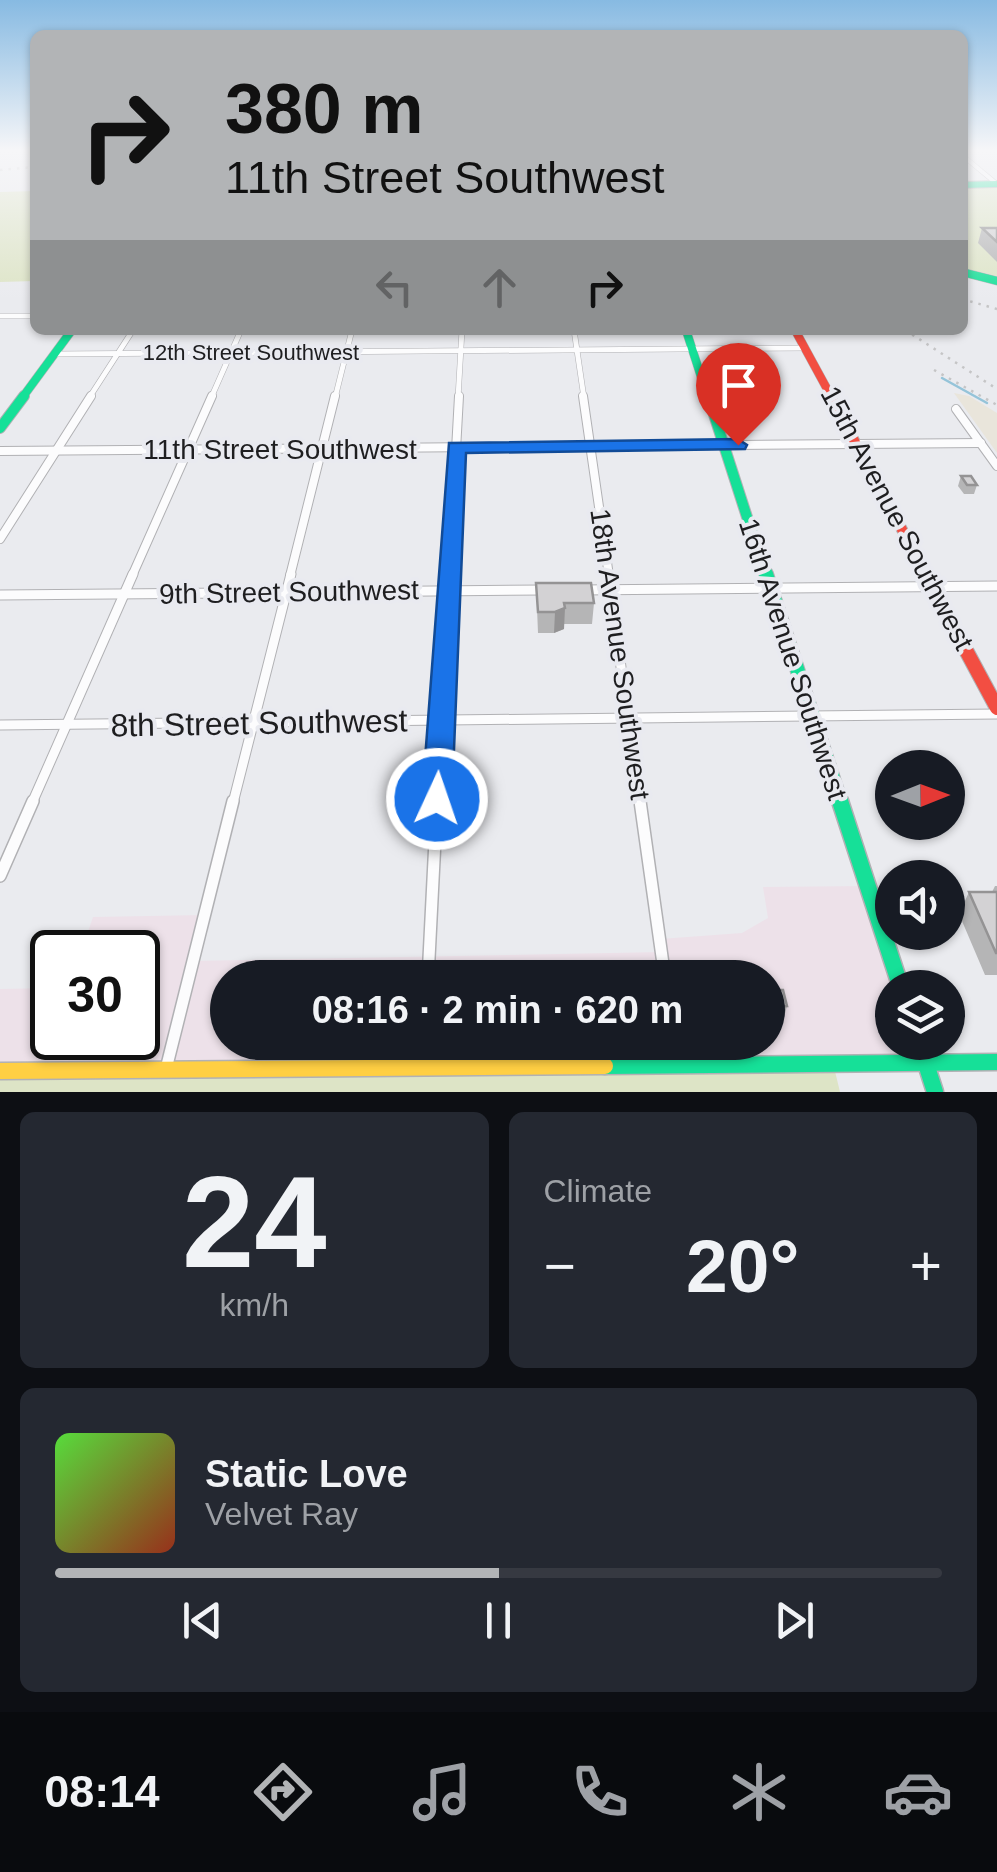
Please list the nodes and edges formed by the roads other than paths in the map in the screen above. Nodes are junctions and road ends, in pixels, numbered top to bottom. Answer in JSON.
{"nodes":[{"id":1,"x":968,"y":273,"type":"edge"},
{"id":2,"x":997,"y":280,"type":"edge"},
{"id":3,"x":0,"y":316,"type":"edge"},
{"id":4,"x":30,"y":316,"type":"edge"},
{"id":5,"x":68,"y":335,"type":"edge"},
{"id":6,"x":129,"y":335,"type":"edge"},
{"id":7,"x":240,"y":335,"type":"edge"},
{"id":8,"x":351,"y":335,"type":"edge"},
{"id":9,"x":462,"y":335,"type":"edge"},
{"id":10,"x":575,"y":335,"type":"edge"},
{"id":11,"x":688,"y":335,"type":"edge"},
{"id":12,"x":799,"y":335,"type":"edge"},
{"id":13,"x":806,"y":348,"type":"junction"},
{"id":14,"x":692,"y":349,"type":"junction"},
{"id":15,"x":577,"y":350,"type":"junction"},
{"id":16,"x":461,"y":351,"type":"junction"},
{"id":17,"x":232,"y":352,"type":"junction"},
{"id":18,"x":346,"y":352,"type":"junction"},
{"id":19,"x":118,"y":353,"type":"junction"},
{"id":20,"x":55,"y":354,"type":"junction"},
{"id":21,"x":956,"y":409,"type":"dead end"},
{"id":22,"x":0,"y":428,"type":"edge"},
{"id":23,"x":981,"y":443,"type":"junction"},
{"id":24,"x":858,"y":444,"type":"junction"},
{"id":25,"x":590,"y":446,"type":"junction"},
{"id":26,"x":723,"y":446,"type":"junction"},
{"id":27,"x":456,"y":448,"type":"junction"},
{"id":28,"x":322,"y":449,"type":"junction"},
{"id":29,"x":188,"y":450,"type":"junction"},
{"id":30,"x":0,"y":451,"type":"edge"},
{"id":31,"x":56,"y":451,"type":"junction"},
{"id":32,"x":997,"y":466,"type":"edge"},
{"id":33,"x":0,"y":538,"type":"edge"},
{"id":34,"x":997,"y":586,"type":"edge"},
{"id":35,"x":933,"y":587,"type":"junction"},
{"id":36,"x":770,"y":588,"type":"junction"},
{"id":37,"x":562,"y":590,"type":"edge"},
{"id":38,"x":578,"y":590,"type":"edge"},
{"id":39,"x":610,"y":590,"type":"junction"},
{"id":40,"x":448,"y":591,"type":"junction"},
{"id":41,"x":286,"y":592,"type":"junction"},
{"id":42,"x":124,"y":594,"type":"junction"},
{"id":43,"x":0,"y":595,"type":"edge"},
{"id":44,"x":997,"y":711,"type":"edge"},
{"id":45,"x":812,"y":716,"type":"junction"},
{"id":46,"x":629,"y":718,"type":"junction"},
{"id":47,"x":441,"y":720,"type":"junction"},
{"id":48,"x":253,"y":722,"type":"junction"},
{"id":49,"x":66,"y":725,"type":"junction"},
{"id":50,"x":0,"y":726,"type":"edge"},
{"id":51,"x":0,"y":876,"type":"edge"},
{"id":52,"x":429,"y":960,"type":"edge"},
{"id":53,"x":663,"y":960,"type":"edge"},
{"id":54,"x":895,"y":970,"type":"edge"},
{"id":55,"x":424,"y":1060,"type":"edge"},
{"id":56,"x":676,"y":1060,"type":"edge"},
{"id":57,"x":925,"y":1062,"type":"junction"},
{"id":58,"x":997,"y":1062,"type":"edge"},
{"id":59,"x":677,"y":1064,"type":"junction"},
{"id":60,"x":424,"y":1066,"type":"junction"},
{"id":61,"x":166,"y":1069,"type":"junction"},
{"id":62,"x":0,"y":1071,"type":"edge"},
{"id":63,"x":935,"y":1092,"type":"edge"}],
"edges":[{"from":1,"to":2,"type":"main road"},
{"from":3,"to":4,"type":"street"},
{"from":5,"to":20,"type":"main road"},
{"from":6,"to":19,"type":"street"},
{"from":7,"to":17,"type":"street"},
{"from":8,"to":18,"type":"street"},
{"from":9,"to":16,"type":"street"},
{"from":10,"to":15,"type":"street","name":"18th Avenue Southwest"},
{"from":11,"to":14,"type":"main road","name":"16th Avenue Southwest"},
{"from":12,"to":13,"type":"main road","name":"15th Avenue Southwest"},
{"from":13,"to":14,"type":"street","name":"12th Street Southwest"},
{"from":13,"to":24,"type":"main road","name":"15th Avenue Southwest"},
{"from":14,"to":15,"type":"street","name":"12th Street Southwest"},
{"from":14,"to":26,"type":"main road","name":"16th Avenue Southwest"},
{"from":15,"to":16,"type":"street","name":"12th Street Southwest"},
{"from":15,"to":25,"type":"street","name":"18th Avenue Southwest"},
{"from":16,"to":18,"type":"street","name":"12th Street Southwest"},
{"from":16,"to":27,"type":"street"},
{"from":17,"to":18,"type":"street","name":"12th Street Southwest"},
{"from":17,"to":19,"type":"street","name":"12th Street Southwest"},
{"from":17,"to":29,"type":"street"},
{"from":18,"to":28,"type":"street"},
{"from":19,"to":20,"type":"street","name":"12th Street Southwest"},
{"from":19,"to":31,"type":"street"},
{"from":20,"to":22,"type":"main road"},
{"from":21,"to":23,"type":"street"},
{"from":23,"to":24,"type":"street","name":"11th Street Southwest"},
{"from":23,"to":32,"type":"street"},
{"from":24,"to":26,"type":"street","name":"11th Street Southwest"},
{"from":24,"to":35,"type":"main road","name":"15th Avenue Southwest"},
{"from":25,"to":26,"type":"street","name":"11th Street Southwest"},
{"from":25,"to":27,"type":"street","name":"11th Street Southwest"},
{"from":25,"to":39,"type":"street","name":"18th Avenue Southwest"},
{"from":26,"to":36,"type":"main road","name":"16th Avenue Southwest"},
{"from":27,"to":28,"type":"street","name":"11th Street Southwest"},
{"from":27,"to":40,"type":"street"},
{"from":28,"to":29,"type":"street","name":"11th Street Southwest"},
{"from":28,"to":41,"type":"street"},
{"from":29,"to":31,"type":"street","name":"11th Street Southwest"},
{"from":29,"to":42,"type":"street"},
{"from":30,"to":31,"type":"street","name":"11th Street Southwest"},
{"from":31,"to":33,"type":"street"},
{"from":34,"to":35,"type":"street"},
{"from":35,"to":36,"type":"street"},
{"from":35,"to":44,"type":"main road","name":"15th Avenue Southwest"},
{"from":36,"to":39,"type":"street"},
{"from":36,"to":45,"type":"main road","name":"16th Avenue Southwest"},
{"from":37,"to":40,"type":"street","name":"9th Street Southwest"},
{"from":38,"to":39,"type":"street"},
{"from":39,"to":46,"type":"street","name":"18th Avenue Southwest"},
{"from":40,"to":41,"type":"street","name":"9th Street Southwest"},
{"from":40,"to":47,"type":"street"},
{"from":41,"to":42,"type":"street","name":"9th Street Southwest"},
{"from":41,"to":48,"type":"street"},
{"from":42,"to":43,"type":"street","name":"9th Street Southwest"},
{"from":42,"to":49,"type":"street"},
{"from":44,"to":45,"type":"street","name":"8th Street Southwest"},
{"from":45,"to":46,"type":"street","name":"8th Street Southwest"},
{"from":45,"to":54,"type":"main road","name":"16th Avenue Southwest"},
{"from":46,"to":47,"type":"street","name":"8th Street Southwest"},
{"from":46,"to":53,"type":"street","name":"18th Avenue Southwest"},
{"from":47,"to":48,"type":"street","name":"8th Street Southwest"},
{"from":47,"to":52,"type":"street"},
{"from":48,"to":49,"type":"street","name":"8th Street Southwest"},
{"from":48,"to":61,"type":"street"},
{"from":49,"to":50,"type":"street","name":"8th Street Southwest"},
{"from":49,"to":51,"type":"street"},
{"from":55,"to":60,"type":"street"},
{"from":56,"to":59,"type":"street"},
{"from":57,"to":58,"type":"main road"},
{"from":57,"to":59,"type":"main road"},
{"from":57,"to":63,"type":"main road"},
{"from":59,"to":60,"type":"main road"},
{"from":60,"to":61,"type":"main road"},
{"from":61,"to":62,"type":"main road"}]}
